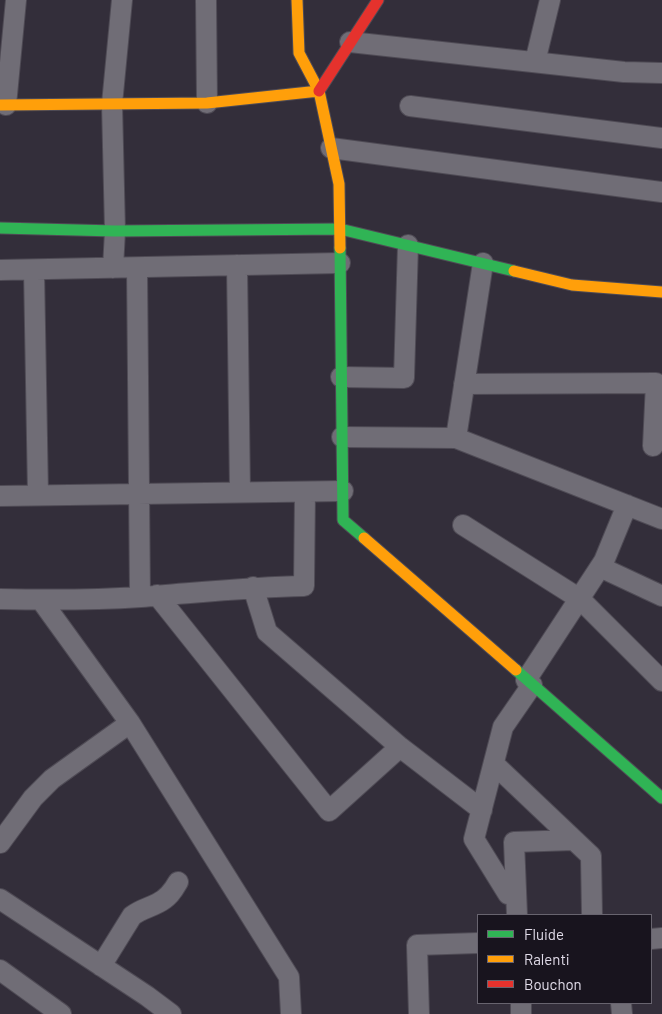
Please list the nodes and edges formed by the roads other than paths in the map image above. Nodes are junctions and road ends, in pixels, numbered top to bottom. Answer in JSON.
{"nodes":[{"id":1,"x":16,"y":0,"type":"edge"},
{"id":2,"x":122,"y":0,"type":"edge"},
{"id":3,"x":206,"y":0,"type":"edge"},
{"id":4,"x":297,"y":0,"type":"edge"},
{"id":5,"x":378,"y":0,"type":"edge"},
{"id":6,"x":550,"y":0,"type":"edge"},
{"id":7,"x":350,"y":42,"type":"junction"},
{"id":8,"x":5,"y":53,"type":"edge"},
{"id":9,"x":536,"y":62,"type":"junction"},
{"id":10,"x":662,"y":72,"type":"edge"},
{"id":11,"x":318,"y":90,"type":"junction"},
{"id":12,"x":112,"y":104,"type":"junction"},
{"id":13,"x":207,"y":104,"type":"junction"},
{"id":14,"x":3,"y":105,"type":"edge"},
{"id":15,"x":410,"y":106,"type":"dead end"},
{"id":16,"x":662,"y":138,"type":"edge"},
{"id":17,"x":331,"y":148,"type":"junction"},
{"id":18,"x":662,"y":192,"type":"edge"},
{"id":19,"x":0,"y":228,"type":"edge"},
{"id":20,"x":340,"y":229,"type":"junction"},
{"id":21,"x":115,"y":231,"type":"junction"},
{"id":22,"x":408,"y":246,"type":"junction"},
{"id":23,"x":340,"y":262,"type":"junction"},
{"id":24,"x":483,"y":263,"type":"junction"},
{"id":25,"x":238,"y":265,"type":"junction"},
{"id":26,"x":113,"y":268,"type":"junction"},
{"id":27,"x":136,"y":268,"type":"junction"},
{"id":28,"x":0,"y":270,"type":"edge"},
{"id":29,"x":34,"y":270,"type":"junction"},
{"id":30,"x":662,"y":292,"type":"edge"},
{"id":31,"x":341,"y":378,"type":"junction"},
{"id":32,"x":464,"y":384,"type":"junction"},
{"id":33,"x":658,"y":409,"type":"edge"},
{"id":34,"x":342,"y":437,"type":"junction"},
{"id":35,"x":456,"y":438,"type":"junction"},
{"id":36,"x":653,"y":446,"type":"dead end"},
{"id":37,"x":343,"y":491,"type":"junction"},
{"id":38,"x":240,"y":492,"type":"junction"},
{"id":39,"x":305,"y":492,"type":"junction"},
{"id":40,"x":139,"y":494,"type":"junction"},
{"id":41,"x":38,"y":495,"type":"junction"},
{"id":42,"x":0,"y":496,"type":"edge"},
{"id":43,"x":628,"y":505,"type":"junction"},
{"id":44,"x":662,"y":518,"type":"edge"},
{"id":45,"x":463,"y":525,"type":"dead end"},
{"id":46,"x":600,"y":567,"type":"junction"},
{"id":47,"x":253,"y":587,"type":"junction"},
{"id":48,"x":149,"y":596,"type":"junction"},
{"id":49,"x":662,"y":596,"type":"edge"},
{"id":50,"x":580,"y":599,"type":"junction"},
{"id":51,"x":0,"y":600,"type":"edge"},
{"id":52,"x":41,"y":600,"type":"junction"},
{"id":53,"x":662,"y":681,"type":"edge"},
{"id":54,"x":529,"y":682,"type":"junction"},
{"id":55,"x":130,"y":723,"type":"junction"},
{"id":56,"x":400,"y":747,"type":"junction"},
{"id":57,"x":494,"y":764,"type":"junction"},
{"id":58,"x":662,"y":798,"type":"edge"},
{"id":59,"x":482,"y":810,"type":"junction"},
{"id":60,"x":574,"y":840,"type":"junction"},
{"id":61,"x":0,"y":843,"type":"edge"},
{"id":62,"x":178,"y":882,"type":"dead end"},
{"id":63,"x":516,"y":894,"type":"junction"},
{"id":64,"x":0,"y":899,"type":"edge"},
{"id":65,"x":517,"y":914,"type":"edge"},
{"id":66,"x":592,"y":914,"type":"edge"},
{"id":67,"x":477,"y":943,"type":"edge"},
{"id":68,"x":101,"y":966,"type":"junction"},
{"id":69,"x":0,"y":970,"type":"edge"},
{"id":70,"x":55,"y":1012,"type":"edge"},
{"id":71,"x":171,"y":1014,"type":"edge"},
{"id":72,"x":291,"y":1014,"type":"edge"},
{"id":73,"x":419,"y":1014,"type":"edge"}],
"edges":[{"from":1,"to":8,"type":"street"},
{"from":2,"to":12,"type":"street"},
{"from":3,"to":13,"type":"street"},
{"from":4,"to":11,"type":"street"},
{"from":5,"to":7,"type":"street"},
{"from":6,"to":9,"type":"street"},
{"from":7,"to":9,"type":"street"},
{"from":7,"to":11,"type":"street"},
{"from":8,"to":14,"type":"street"},
{"from":9,"to":10,"type":"street"},
{"from":11,"to":13,"type":"street"},
{"from":11,"to":17,"type":"street"},
{"from":12,"to":13,"type":"street"},
{"from":12,"to":14,"type":"street"},
{"from":12,"to":21,"type":"street"},
{"from":15,"to":16,"type":"street"},
{"from":17,"to":18,"type":"street"},
{"from":17,"to":20,"type":"street"},
{"from":19,"to":21,"type":"street"},
{"from":20,"to":21,"type":"street"},
{"from":20,"to":22,"type":"street"},
{"from":20,"to":23,"type":"street"},
{"from":21,"to":26,"type":"street"},
{"from":22,"to":24,"type":"street"},
{"from":22,"to":31,"type":"street"},
{"from":23,"to":25,"type":"street"},
{"from":23,"to":31,"type":"street"},
{"from":24,"to":30,"type":"street"},
{"from":24,"to":32,"type":"street"},
{"from":25,"to":27,"type":"street"},
{"from":25,"to":38,"type":"street"},
{"from":26,"to":27,"type":"street"},
{"from":26,"to":29,"type":"street"},
{"from":27,"to":40,"type":"street"},
{"from":28,"to":29,"type":"street"},
{"from":29,"to":41,"type":"street"},
{"from":31,"to":34,"type":"street"},
{"from":32,"to":33,"type":"street"},
{"from":32,"to":35,"type":"street"},
{"from":33,"to":36,"type":"street"},
{"from":34,"to":35,"type":"street"},
{"from":34,"to":37,"type":"street"},
{"from":35,"to":43,"type":"street"},
{"from":37,"to":39,"type":"street"},
{"from":37,"to":54,"type":"street"},
{"from":38,"to":39,"type":"street"},
{"from":38,"to":40,"type":"street"},
{"from":39,"to":47,"type":"street"},
{"from":40,"to":41,"type":"street"},
{"from":40,"to":48,"type":"street"},
{"from":41,"to":42,"type":"street"},
{"from":43,"to":44,"type":"street"},
{"from":43,"to":46,"type":"street"},
{"from":45,"to":50,"type":"street"},
{"from":46,"to":49,"type":"street"},
{"from":46,"to":50,"type":"street"},
{"from":47,"to":48,"type":"street"},
{"from":47,"to":56,"type":"street"},
{"from":48,"to":52,"type":"street"},
{"from":48,"to":56,"type":"street"},
{"from":50,"to":53,"type":"street"},
{"from":50,"to":54,"type":"street"},
{"from":51,"to":52,"type":"street"},
{"from":52,"to":55,"type":"street"},
{"from":54,"to":57,"type":"street"},
{"from":54,"to":58,"type":"street"},
{"from":55,"to":61,"type":"street"},
{"from":55,"to":72,"type":"street"},
{"from":56,"to":59,"type":"street"},
{"from":57,"to":59,"type":"street"},
{"from":57,"to":60,"type":"street"},
{"from":59,"to":63,"type":"street"},
{"from":60,"to":63,"type":"street"},
{"from":60,"to":66,"type":"street"},
{"from":62,"to":68,"type":"street"},
{"from":63,"to":65,"type":"street"},
{"from":64,"to":68,"type":"street"},
{"from":67,"to":73,"type":"street"},
{"from":68,"to":71,"type":"street"},
{"from":69,"to":70,"type":"street"}]}
